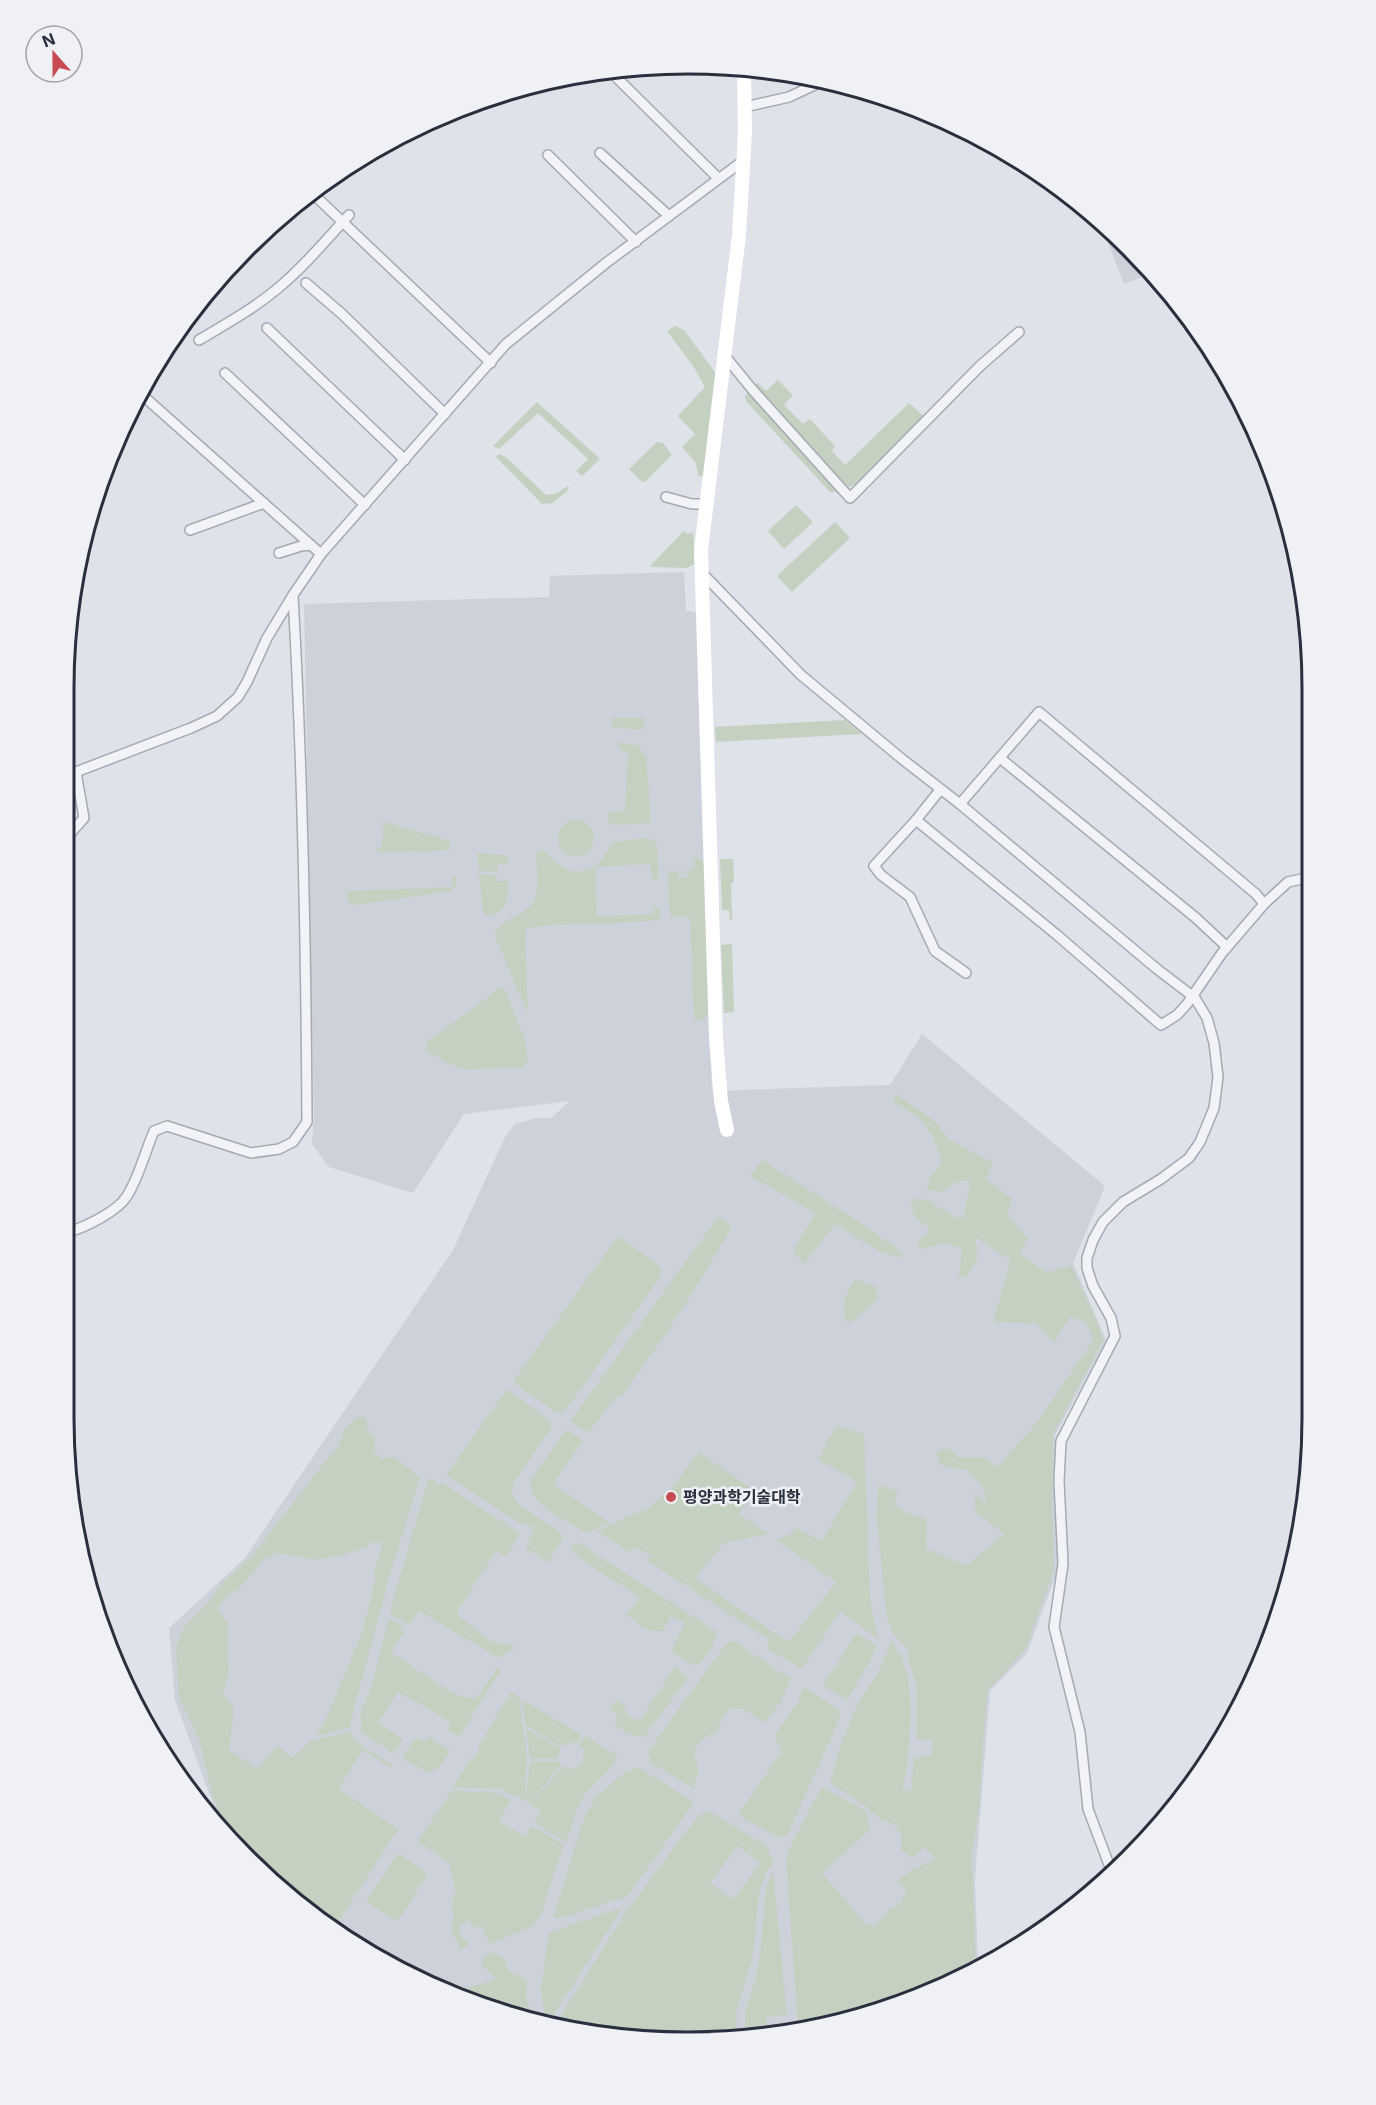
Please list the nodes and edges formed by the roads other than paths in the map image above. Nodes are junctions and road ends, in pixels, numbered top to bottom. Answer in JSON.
{"nodes":[{"id":1,"x":744,"y":77,"type":"edge"},
{"id":2,"x":617,"y":78,"type":"dead end"},
{"id":3,"x":812,"y":86,"type":"edge"},
{"id":4,"x":745,"y":107,"type":"junction"},
{"id":5,"x":600,"y":153,"type":"dead end"},
{"id":6,"x":548,"y":155,"type":"dead end"},
{"id":7,"x":744,"y":160,"type":"junction"},
{"id":8,"x":718,"y":178,"type":"junction"},
{"id":9,"x":318,"y":197,"type":"edge"},
{"id":10,"x":669,"y":216,"type":"junction"},
{"id":11,"x":346,"y":219,"type":"junction"},
{"id":12,"x":636,"y":242,"type":"junction"},
{"id":13,"x":306,"y":283,"type":"dead end"},
{"id":14,"x":267,"y":328,"type":"dead end"},
{"id":15,"x":1018,"y":332,"type":"dead end"},
{"id":16,"x":199,"y":340,"type":"dead end"},
{"id":17,"x":725,"y":356,"type":"junction"},
{"id":18,"x":490,"y":363,"type":"junction"},
{"id":19,"x":225,"y":373,"type":"dead end"},
{"id":20,"x":146,"y":399,"type":"edge"},
{"id":21,"x":925,"y":407,"type":"dead end"},
{"id":22,"x":445,"y":414,"type":"junction"},
{"id":23,"x":933,"y":414,"type":"junction"},
{"id":24,"x":405,"y":460,"type":"junction"},
{"id":25,"x":666,"y":497,"type":"dead end"},
{"id":26,"x":264,"y":503,"type":"junction"},
{"id":27,"x":365,"y":504,"type":"junction"},
{"id":28,"x":705,"y":504,"type":"junction"},
{"id":29,"x":190,"y":530,"type":"dead end"},
{"id":30,"x":311,"y":545,"type":"junction"},
{"id":31,"x":279,"y":553,"type":"dead end"},
{"id":32,"x":321,"y":554,"type":"junction"},
{"id":33,"x":701,"y":572,"type":"junction"},
{"id":34,"x":293,"y":595,"type":"junction"},
{"id":35,"x":1000,"y":758,"type":"junction"},
{"id":36,"x":74,"y":772,"type":"edge"},
{"id":37,"x":74,"y":780,"type":"edge"},
{"id":38,"x":940,"y":790,"type":"junction"},
{"id":39,"x":960,"y":804,"type":"junction"},
{"id":40,"x":916,"y":819,"type":"junction"},
{"id":41,"x":74,"y":829,"type":"edge"},
{"id":42,"x":1302,"y":880,"type":"edge"},
{"id":43,"x":1264,"y":904,"type":"junction"},
{"id":44,"x":1227,"y":947,"type":"junction"},
{"id":45,"x":966,"y":973,"type":"dead end"},
{"id":46,"x":1191,"y":996,"type":"junction"},
{"id":47,"x":727,"y":1131,"type":"dead end"},
{"id":48,"x":74,"y":1230,"type":"edge"},
{"id":49,"x":1110,"y":1864,"type":"edge"}],
"edges":[{"from":1,"to":4,"type":"street"},
{"from":2,"to":8,"type":"street"},
{"from":3,"to":4,"type":"street"},
{"from":4,"to":7,"type":"street"},
{"from":5,"to":10,"type":"street"},
{"from":6,"to":12,"type":"street"},
{"from":7,"to":8,"type":"street"},
{"from":7,"to":17,"type":"street"},
{"from":8,"to":10,"type":"street"},
{"from":9,"to":11,"type":"street"},
{"from":10,"to":12,"type":"street"},
{"from":11,"to":16,"type":"street"},
{"from":11,"to":18,"type":"street"},
{"from":12,"to":18,"type":"street"},
{"from":13,"to":22,"type":"street"},
{"from":14,"to":24,"type":"street"},
{"from":15,"to":23,"type":"street"},
{"from":17,"to":23,"type":"street"},
{"from":17,"to":28,"type":"street"},
{"from":18,"to":22,"type":"street"},
{"from":19,"to":27,"type":"street"},
{"from":20,"to":26,"type":"street"},
{"from":21,"to":23,"type":"street"},
{"from":22,"to":24,"type":"street"},
{"from":24,"to":27,"type":"street"},
{"from":25,"to":28,"type":"street"},
{"from":26,"to":29,"type":"street"},
{"from":26,"to":30,"type":"street"},
{"from":27,"to":32,"type":"street"},
{"from":28,"to":33,"type":"street"},
{"from":30,"to":31,"type":"street"},
{"from":30,"to":32,"type":"street"},
{"from":32,"to":34,"type":"street"},
{"from":33,"to":38,"type":"street"},
{"from":33,"to":47,"type":"street"},
{"from":34,"to":36,"type":"street"},
{"from":34,"to":48,"type":"street"},
{"from":35,"to":39,"type":"street"},
{"from":35,"to":43,"type":"street"},
{"from":35,"to":44,"type":"street"},
{"from":37,"to":41,"type":"street"},
{"from":38,"to":39,"type":"street"},
{"from":38,"to":40,"type":"street"},
{"from":39,"to":46,"type":"street"},
{"from":40,"to":45,"type":"street"},
{"from":40,"to":46,"type":"street"},
{"from":42,"to":43,"type":"street"},
{"from":43,"to":44,"type":"street"},
{"from":44,"to":46,"type":"street"},
{"from":46,"to":49,"type":"street"}]}
